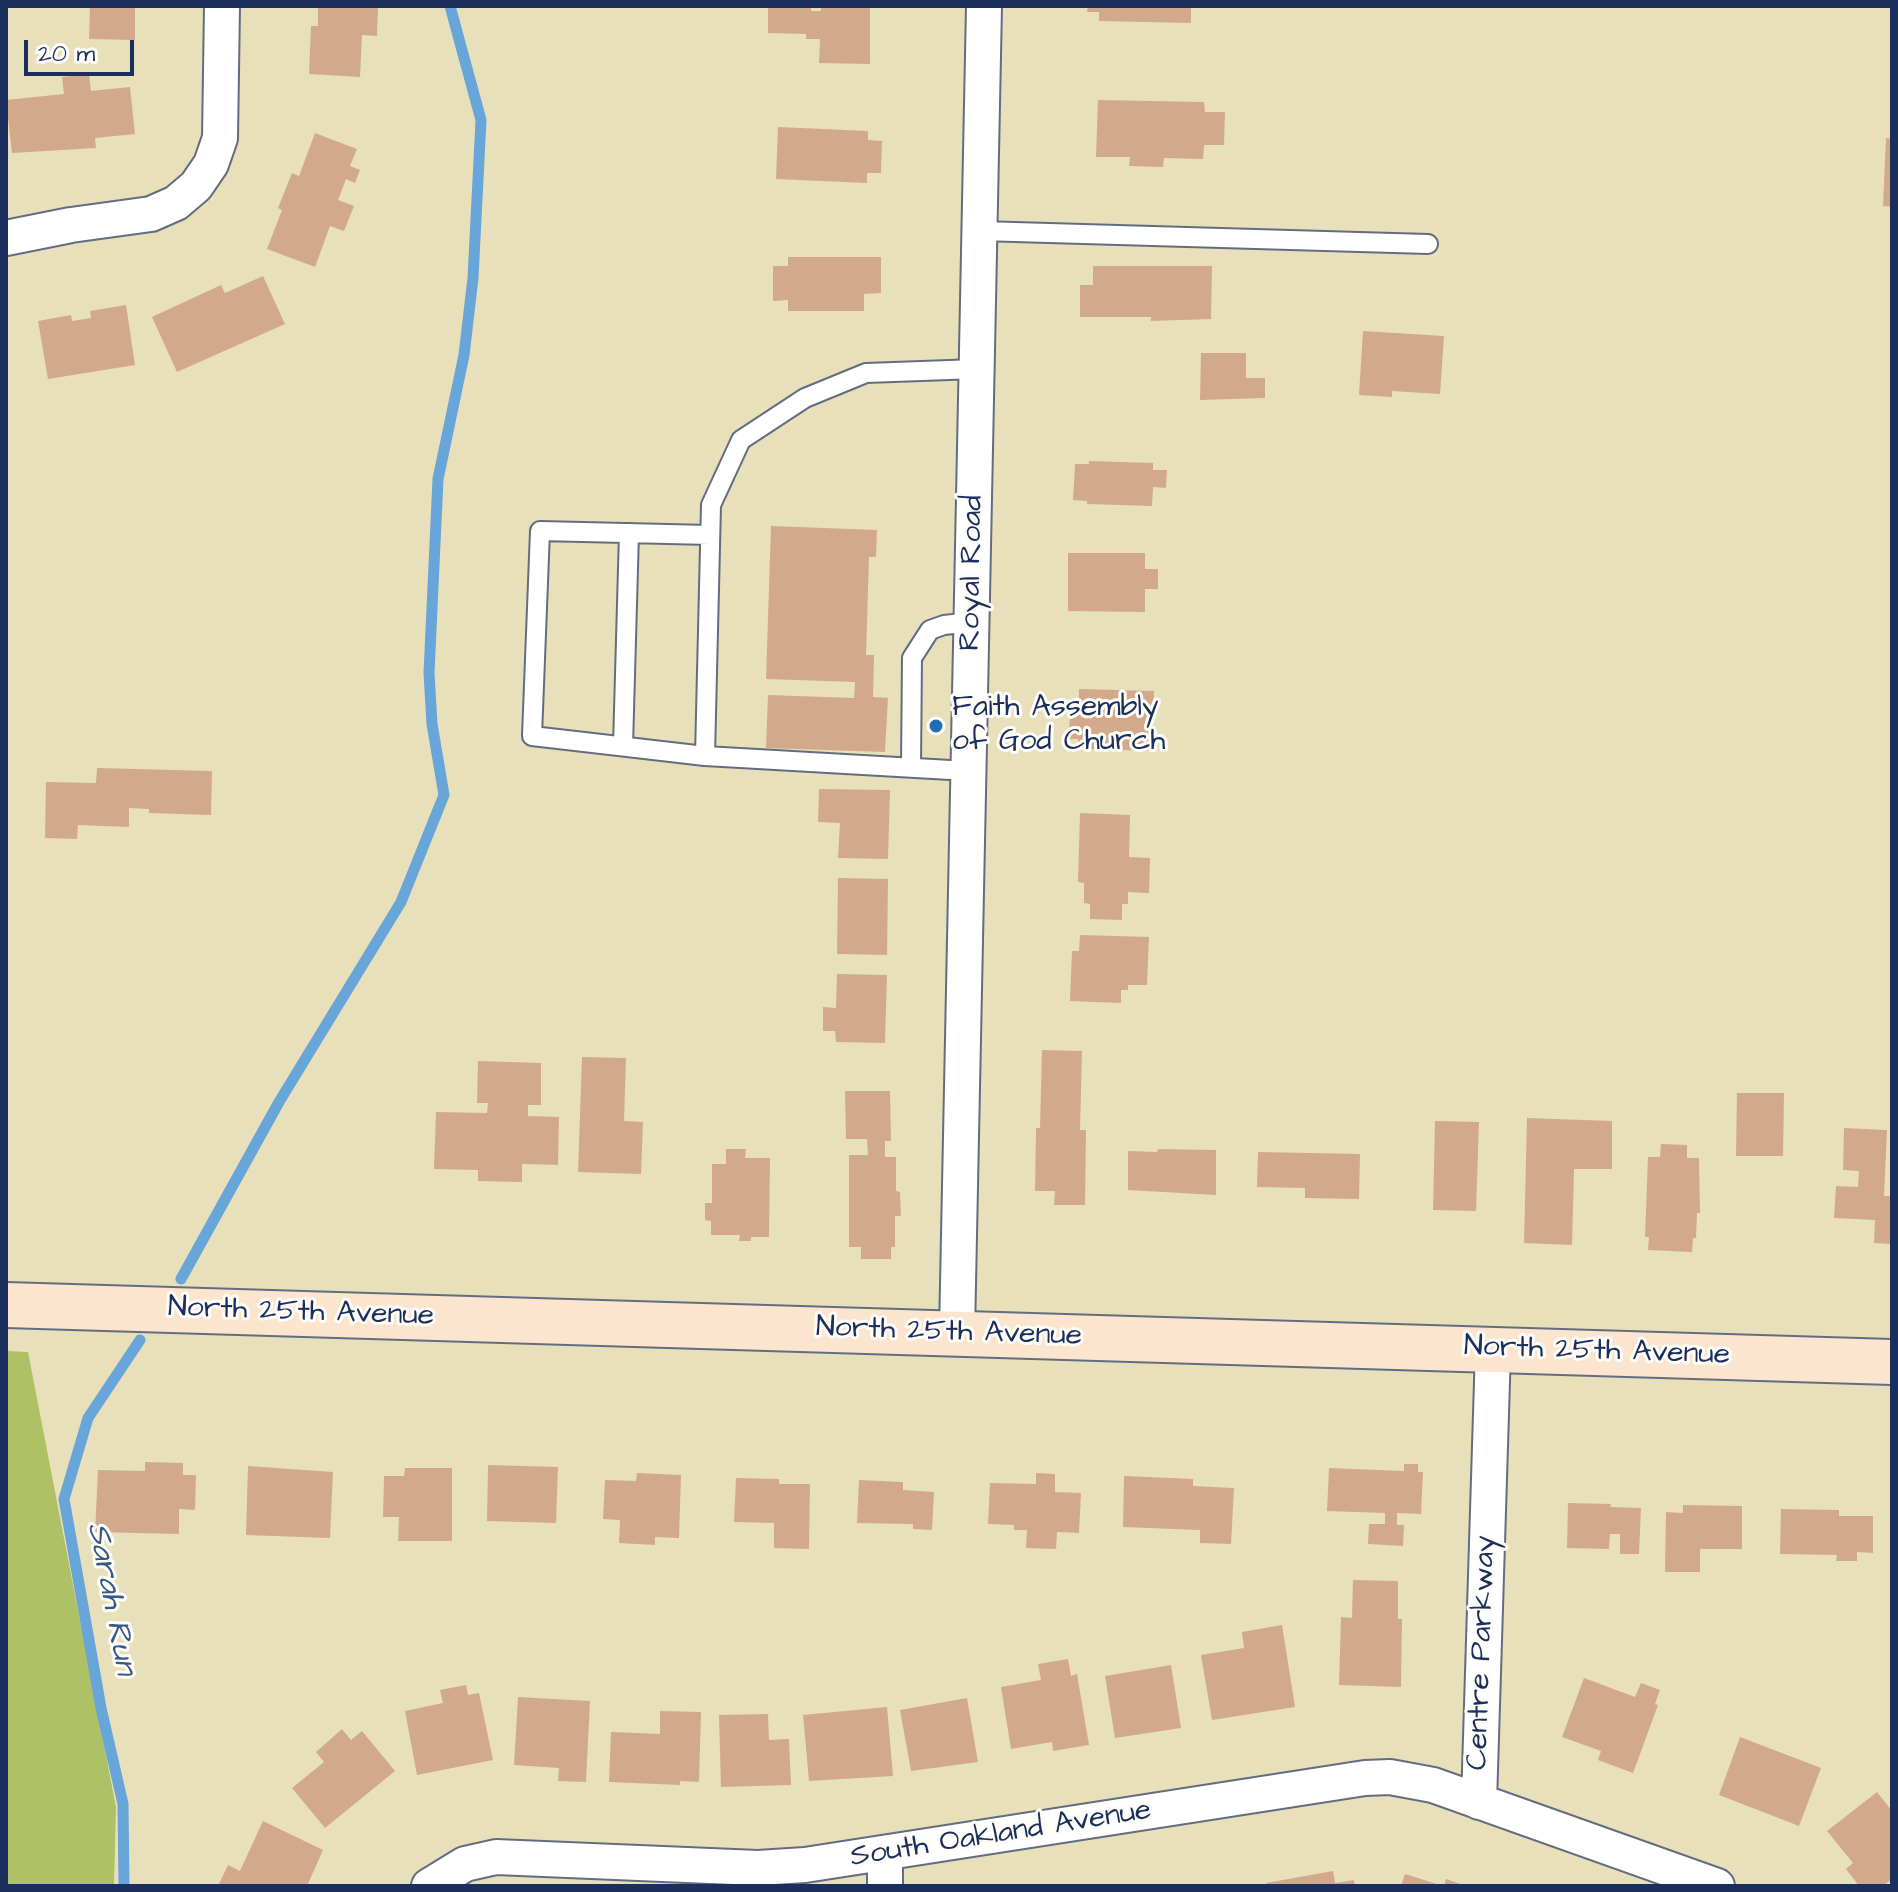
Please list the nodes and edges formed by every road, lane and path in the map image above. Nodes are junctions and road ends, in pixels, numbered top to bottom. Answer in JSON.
{"nodes":[{"id":1,"x":222,"y":6,"type":"edge"},
{"id":2,"x":984,"y":6,"type":"edge"},
{"id":3,"x":980,"y":231,"type":"junction"},
{"id":4,"x":6,"y":238,"type":"edge"},
{"id":5,"x":1428,"y":244,"type":"dead end"},
{"id":6,"x":977,"y":369,"type":"junction"},
{"id":7,"x":629,"y":533,"type":"junction"},
{"id":8,"x":710,"y":535,"type":"junction"},
{"id":9,"x":972,"y":622,"type":"junction"},
{"id":10,"x":623,"y":746,"type":"junction"},
{"id":11,"x":705,"y":756,"type":"junction"},
{"id":12,"x":911,"y":766,"type":"junction"},
{"id":13,"x":968,"y":771,"type":"junction"},
{"id":14,"x":6,"y":1305,"type":"edge"},
{"id":15,"x":957,"y":1333,"type":"junction"},
{"id":16,"x":1493,"y":1349,"type":"junction"},
{"id":17,"x":1892,"y":1362,"type":"edge"},
{"id":18,"x":1479,"y":1802,"type":"junction"},
{"id":19,"x":885,"y":1869,"type":"edge"},
{"id":20,"x":429,"y":1886,"type":"edge"},
{"id":21,"x":1717,"y":1886,"type":"edge"}],
"edges":[{"from":1,"to":4,"type":"street"},
{"from":2,"to":3,"type":"street","name":"Royal Road"},
{"from":3,"to":5,"type":"lane"},
{"from":3,"to":6,"type":"street","name":"Royal Road"},
{"from":6,"to":8,"type":"lane"},
{"from":6,"to":9,"type":"street","name":"Royal Road"},
{"from":7,"to":8,"type":"lane"},
{"from":7,"to":10,"type":"lane"},
{"from":7,"to":10,"type":"lane"},
{"from":8,"to":11,"type":"lane"},
{"from":9,"to":12,"type":"lane"},
{"from":9,"to":13,"type":"street","name":"Royal Road"},
{"from":10,"to":11,"type":"lane"},
{"from":11,"to":12,"type":"lane"},
{"from":12,"to":13,"type":"lane"},
{"from":13,"to":15,"type":"street","name":"Royal Road"},
{"from":14,"to":15,"type":"street","name":"North 25th Avenue"},
{"from":15,"to":16,"type":"street","name":"North 25th Avenue"},
{"from":16,"to":17,"type":"street","name":"North 25th Avenue"},
{"from":16,"to":18,"type":"street","name":"Centre Parkway"},
{"from":18,"to":19,"type":"street","name":"South Oakland Avenue"},
{"from":18,"to":21,"type":"street","name":"Centre Parkway"},
{"from":19,"to":20,"type":"street","name":"South Oakland Avenue"}]}
